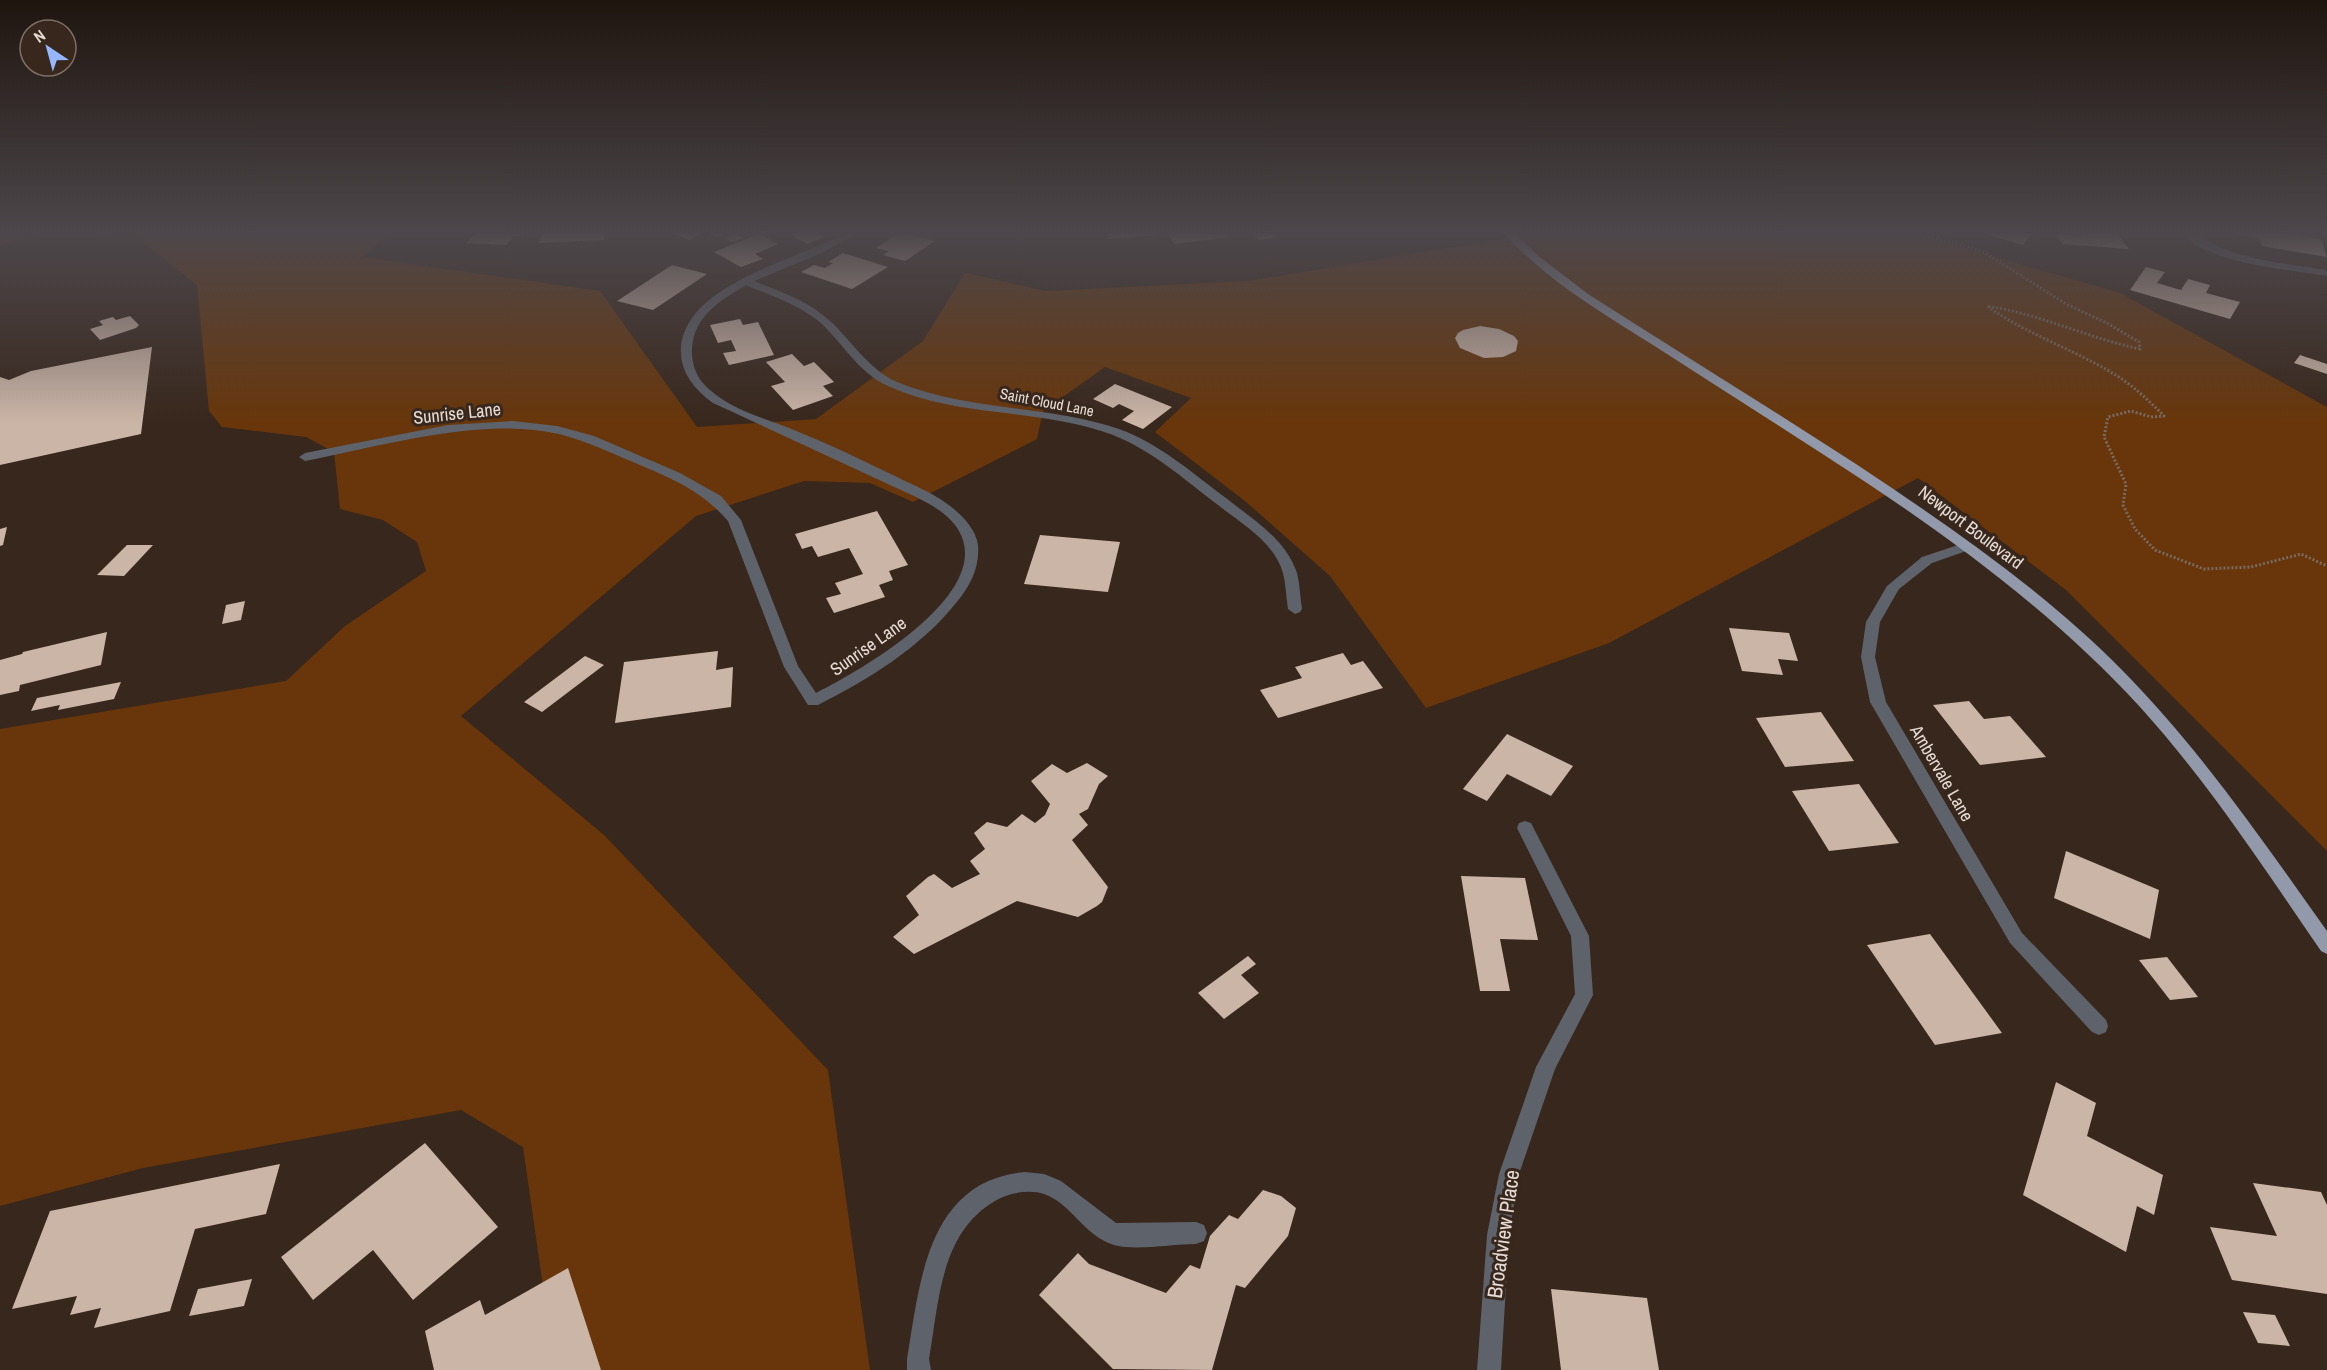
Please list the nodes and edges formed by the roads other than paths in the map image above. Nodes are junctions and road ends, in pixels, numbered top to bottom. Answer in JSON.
{"nodes":[{"id":1,"x":724,"y":296,"type":"edge"},
{"id":2,"x":780,"y":296,"type":"edge"},
{"id":3,"x":1584,"y":296,"type":"edge"},
{"id":4,"x":305,"y":457,"type":"dead end"},
{"id":5,"x":1967,"y":546,"type":"junction"},
{"id":6,"x":1295,"y":609,"type":"dead end"},
{"id":7,"x":1525,"y":828,"type":"dead end"},
{"id":8,"x":2327,"y":946,"type":"edge"},
{"id":9,"x":2099,"y":1026,"type":"dead end"},
{"id":10,"x":1196,"y":1233,"type":"dead end"},
{"id":11,"x":919,"y":1370,"type":"edge"},
{"id":12,"x":1489,"y":1370,"type":"edge"}],
"edges":[{"from":1,"to":4,"type":"street","name":"Sunrise Lane"},
{"from":2,"to":6,"type":"street","name":"Saint Cloud Lane"},
{"from":3,"to":5,"type":"main road","name":"Newport Boulevard"},
{"from":5,"to":8,"type":"main road","name":"Newport Boulevard"},
{"from":5,"to":9,"type":"street","name":"Ambervale Lane"},
{"from":7,"to":12,"type":"street","name":"Broadview Place"},
{"from":10,"to":11,"type":"street"}]}
